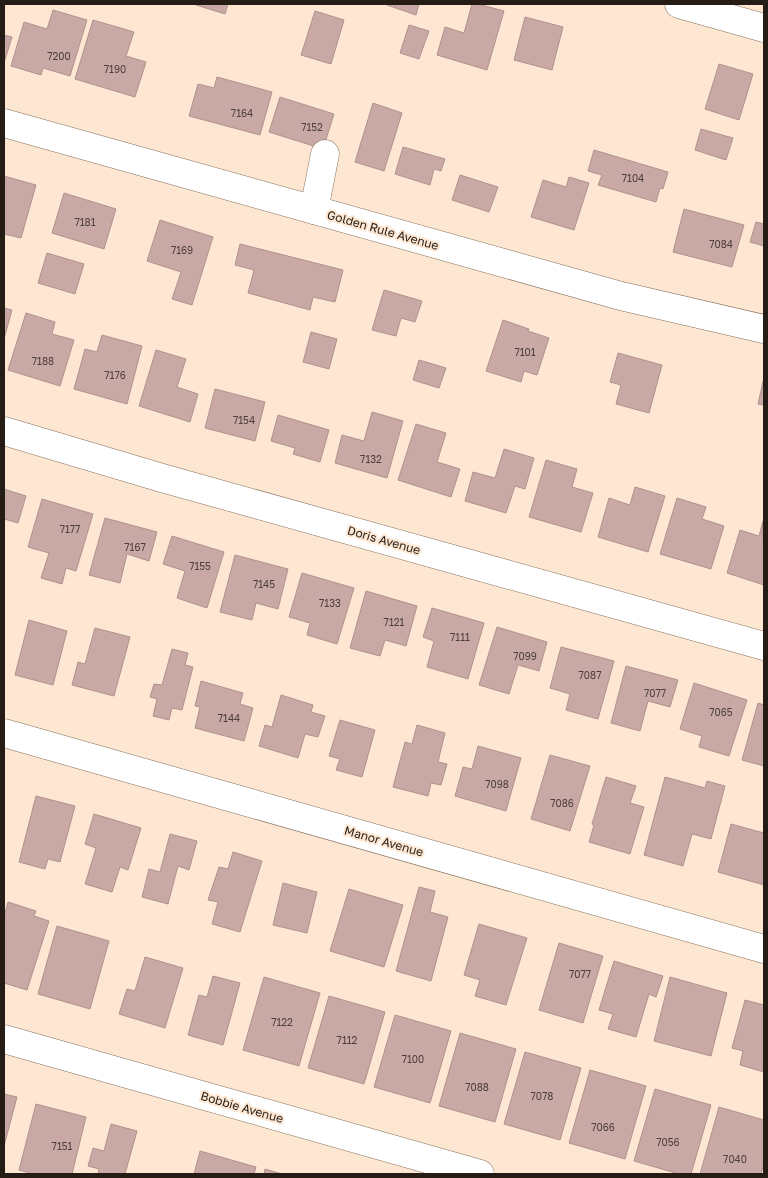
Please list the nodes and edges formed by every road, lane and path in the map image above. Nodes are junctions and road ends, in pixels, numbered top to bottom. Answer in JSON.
{"nodes":[{"id":1,"x":679,"y":4,"type":"edge"},
{"id":2,"x":764,"y":28,"type":"edge"},
{"id":3,"x":4,"y":124,"type":"edge"},
{"id":4,"x":325,"y":154,"type":"dead end"},
{"id":5,"x":314,"y":210,"type":"junction"},
{"id":6,"x":764,"y":329,"type":"edge"},
{"id":7,"x":4,"y":432,"type":"edge"},
{"id":8,"x":764,"y":646,"type":"edge"},
{"id":9,"x":4,"y":733,"type":"edge"},
{"id":10,"x":764,"y":949,"type":"edge"},
{"id":11,"x":4,"y":1040,"type":"edge"},
{"id":12,"x":480,"y":1174,"type":"edge"}],
"edges":[{"from":1,"to":2,"type":"street"},
{"from":3,"to":5,"type":"street","name":"Golden Rule Avenue"},
{"from":4,"to":5,"type":"street"},
{"from":5,"to":6,"type":"street","name":"Golden Rule Avenue"},
{"from":7,"to":8,"type":"street","name":"Doris Avenue"},
{"from":9,"to":10,"type":"street","name":"Manor Avenue"},
{"from":11,"to":12,"type":"street","name":"Bobbie Avenue"}]}
